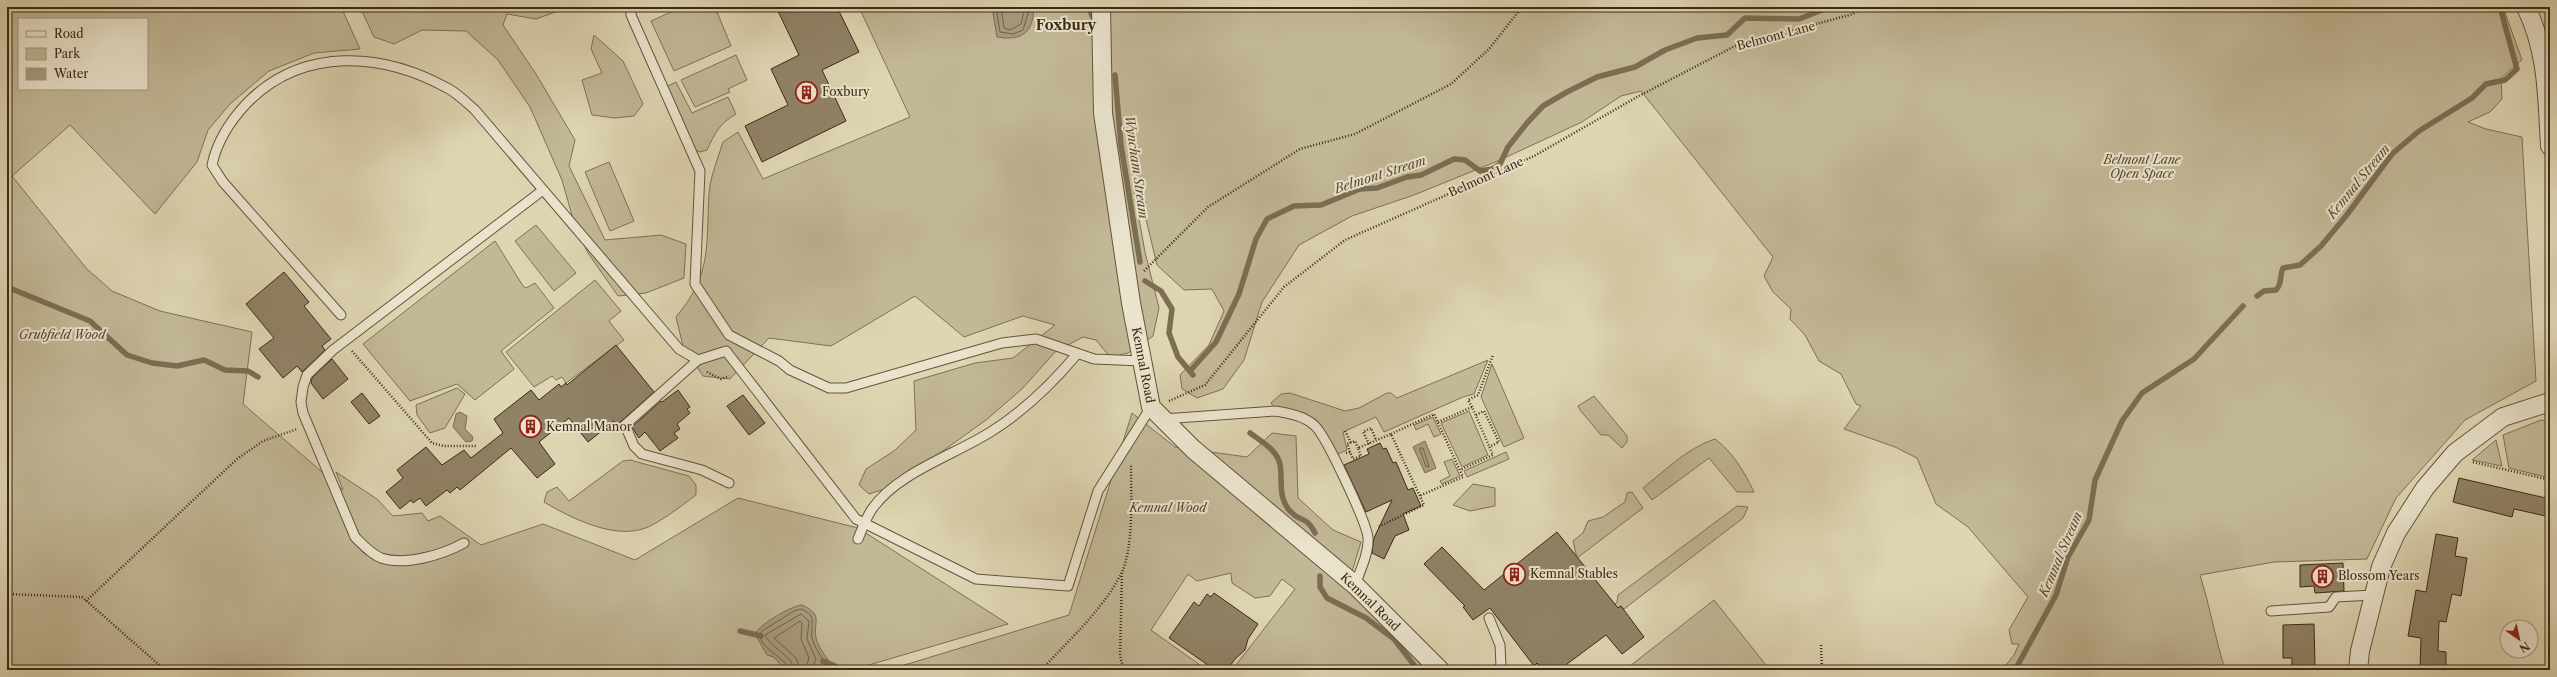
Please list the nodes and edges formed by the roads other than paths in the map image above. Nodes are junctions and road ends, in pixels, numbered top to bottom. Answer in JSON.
{"nodes":[{"id":1,"x":631,"y":7,"type":"edge"},
{"id":2,"x":1101,"y":7,"type":"edge"},
{"id":3,"x":2526,"y":7,"type":"edge"},
{"id":4,"x":2550,"y":146,"type":"edge"},
{"id":5,"x":543,"y":190,"type":"junction"},
{"id":6,"x":341,"y":314,"type":"dead end"},
{"id":7,"x":1078,"y":354,"type":"junction"},
{"id":8,"x":697,"y":361,"type":"junction"},
{"id":9,"x":1142,"y":361,"type":"junction"},
{"id":10,"x":2550,"y":402,"type":"edge"},
{"id":11,"x":1156,"y":413,"type":"junction"},
{"id":12,"x":729,"y":483,"type":"dead end"},
{"id":13,"x":864,"y":523,"type":"junction"},
{"id":14,"x":858,"y":539,"type":"dead end"},
{"id":15,"x":464,"y":543,"type":"dead end"},
{"id":16,"x":1355,"y":585,"type":"junction"},
{"id":17,"x":2373,"y":595,"type":"junction"},
{"id":18,"x":2272,"y":612,"type":"dead end"},
{"id":19,"x":1489,"y":618,"type":"dead end"},
{"id":20,"x":1440,"y":670,"type":"edge"},
{"id":21,"x":1497,"y":670,"type":"edge"},
{"id":22,"x":2358,"y":670,"type":"edge"}],
"edges":[{"from":1,"to":7,"type":"lane"},
{"from":2,"to":9,"type":"street","name":"Kemnal Road"},
{"from":3,"to":4,"type":"street"},
{"from":5,"to":6,"type":"lane"},
{"from":5,"to":8,"type":"lane"},
{"from":5,"to":15,"type":"lane"},
{"from":7,"to":9,"type":"lane"},
{"from":7,"to":13,"type":"lane"},
{"from":8,"to":12,"type":"lane"},
{"from":8,"to":13,"type":"lane"},
{"from":9,"to":11,"type":"street","name":"Kemnal Road"},
{"from":10,"to":17,"type":"street"},
{"from":11,"to":13,"type":"lane"},
{"from":11,"to":16,"type":"street","name":"Kemnal Road"},
{"from":11,"to":16,"type":"lane"},
{"from":13,"to":14,"type":"lane"},
{"from":16,"to":20,"type":"street","name":"Kemnal Road"},
{"from":17,"to":18,"type":"lane"},
{"from":17,"to":22,"type":"street"},
{"from":19,"to":21,"type":"lane"}]}
